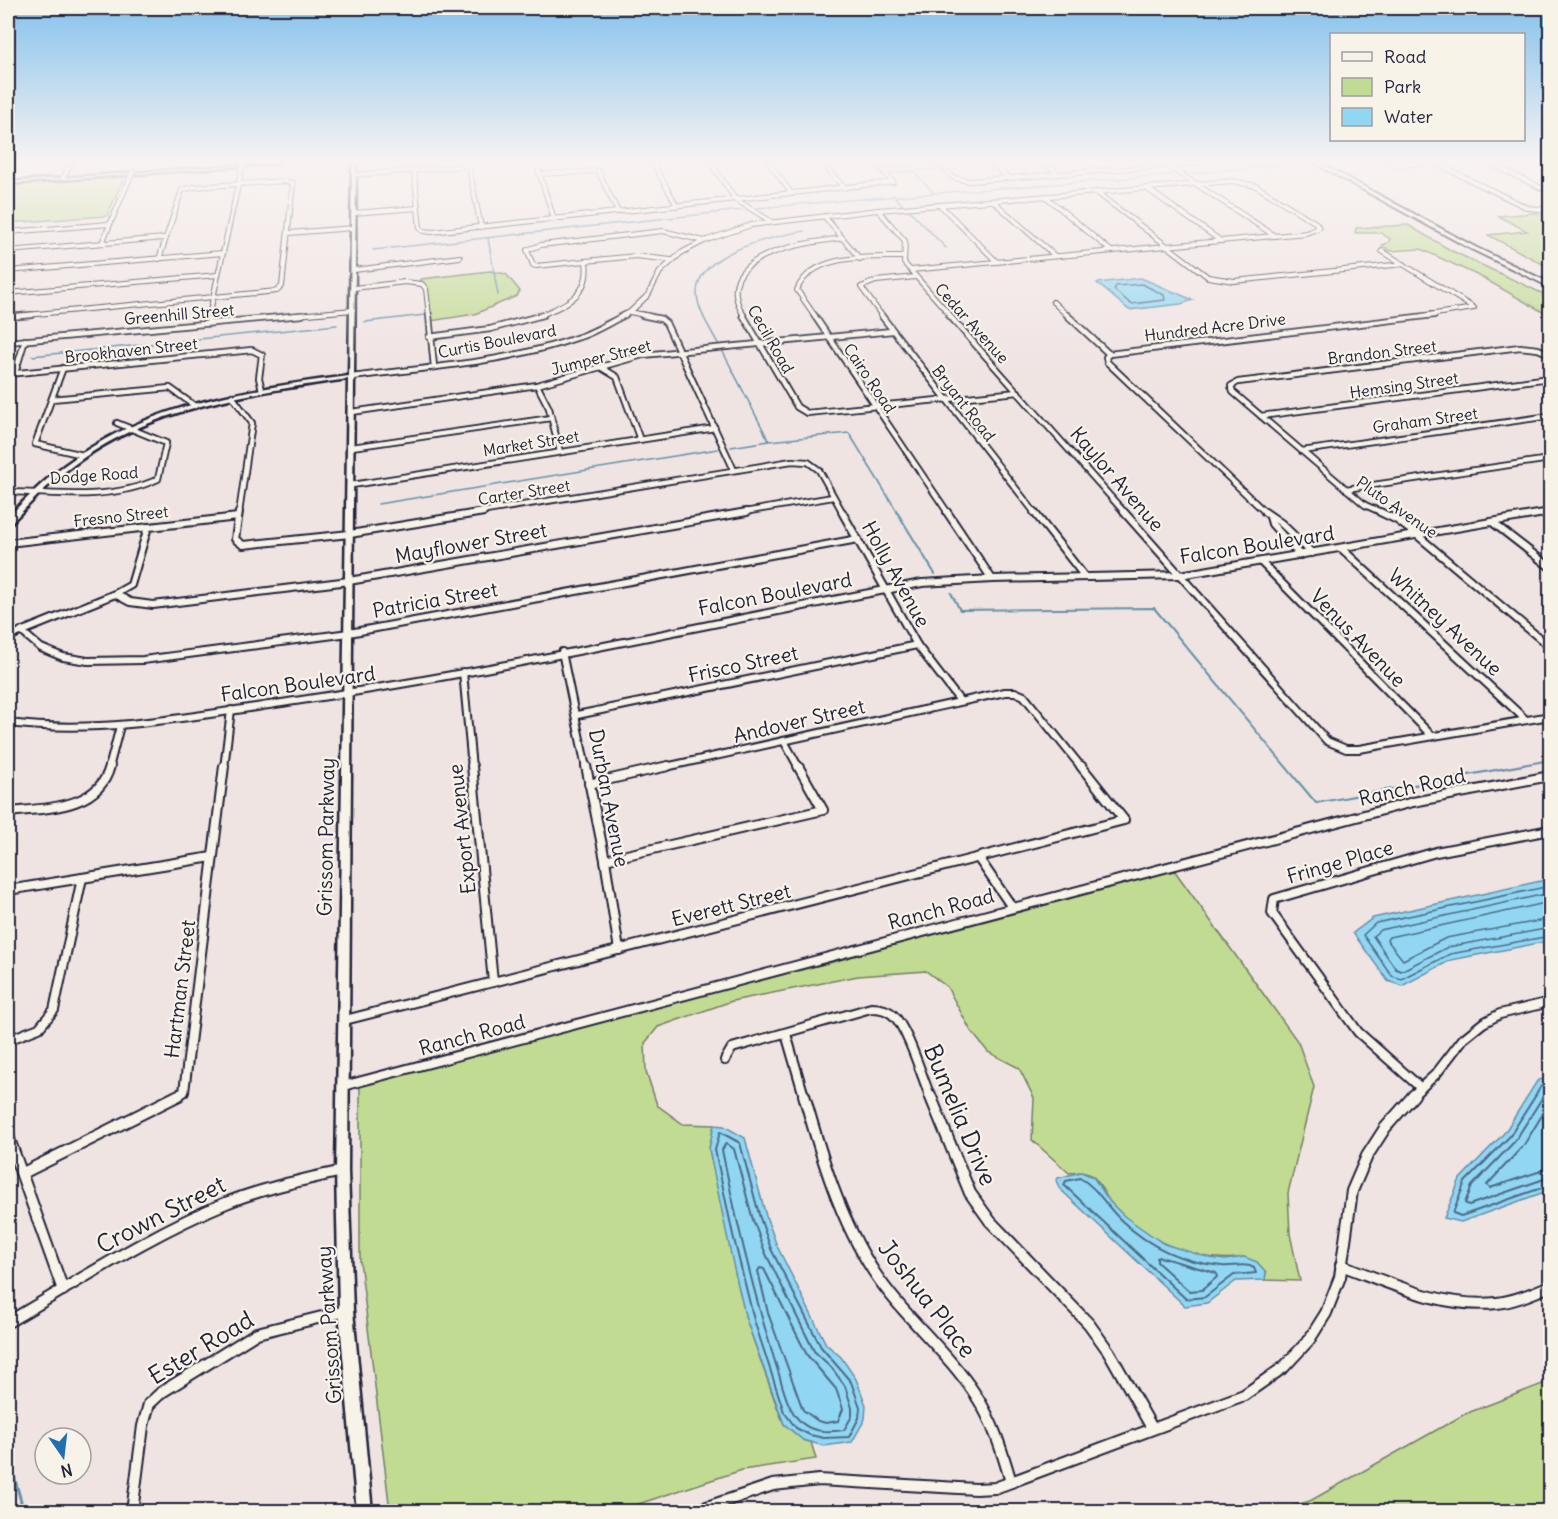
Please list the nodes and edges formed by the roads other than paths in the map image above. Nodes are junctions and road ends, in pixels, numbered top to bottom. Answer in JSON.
{"nodes":[{"id":1,"x":106,"y":234,"type":"edge"},
{"id":2,"x":166,"y":234,"type":"edge"},
{"id":3,"x":227,"y":234,"type":"edge"},
{"id":4,"x":289,"y":234,"type":"edge"},
{"id":5,"x":353,"y":234,"type":"edge"},
{"id":6,"x":638,"y":234,"type":"edge"},
{"id":7,"x":675,"y":234,"type":"edge"},
{"id":8,"x":725,"y":234,"type":"edge"},
{"id":9,"x":839,"y":234,"type":"edge"},
{"id":10,"x":899,"y":234,"type":"edge"},
{"id":11,"x":969,"y":234,"type":"edge"},
{"id":12,"x":1030,"y":234,"type":"edge"},
{"id":13,"x":1090,"y":234,"type":"edge"},
{"id":14,"x":1150,"y":234,"type":"edge"},
{"id":15,"x":1211,"y":234,"type":"edge"},
{"id":16,"x":1272,"y":234,"type":"edge"},
{"id":17,"x":1292,"y":234,"type":"edge"},
{"id":18,"x":1447,"y":234,"type":"edge"},
{"id":19,"x":1462,"y":234,"type":"edge"},
{"id":20,"x":1275,"y":236,"type":"junction"},
{"id":21,"x":165,"y":238,"type":"junction"},
{"id":22,"x":843,"y":238,"type":"junction"},
{"id":23,"x":704,"y":241,"type":"junction"},
{"id":24,"x":1221,"y":241,"type":"junction"},
{"id":25,"x":102,"y":243,"type":"junction"},
{"id":26,"x":1166,"y":246,"type":"junction"},
{"id":27,"x":8,"y":251,"type":"edge"},
{"id":28,"x":1111,"y":251,"type":"junction"},
{"id":29,"x":1382,"y":251,"type":"dead end"},
{"id":30,"x":223,"y":253,"type":"junction"},
{"id":31,"x":1055,"y":256,"type":"junction"},
{"id":32,"x":460,"y":257,"type":"dead end"},
{"id":33,"x":904,"y":257,"type":"junction"},
{"id":34,"x":159,"y":259,"type":"junction"},
{"id":35,"x":860,"y":259,"type":"junction"},
{"id":36,"x":671,"y":260,"type":"junction"},
{"id":37,"x":586,"y":262,"type":"junction"},
{"id":38,"x":997,"y":262,"type":"junction"},
{"id":39,"x":1404,"y":264,"type":"junction"},
{"id":40,"x":354,"y":270,"type":"junction"},
{"id":41,"x":911,"y":270,"type":"junction"},
{"id":42,"x":8,"y":272,"type":"edge"},
{"id":43,"x":218,"y":275,"type":"junction"},
{"id":44,"x":916,"y":277,"type":"junction"},
{"id":45,"x":1551,"y":278,"type":"edge"},
{"id":46,"x":1551,"y":285,"type":"edge"},
{"id":47,"x":354,"y":288,"type":"junction"},
{"id":48,"x":8,"y":293,"type":"edge"},
{"id":49,"x":214,"y":298,"type":"junction"},
{"id":50,"x":1053,"y":302,"type":"dead end"},
{"id":51,"x":353,"y":309,"type":"junction"},
{"id":52,"x":630,"y":312,"type":"junction"},
{"id":53,"x":8,"y":317,"type":"edge"},
{"id":54,"x":208,"y":323,"type":"junction"},
{"id":55,"x":892,"y":331,"type":"junction"},
{"id":56,"x":429,"y":337,"type":"junction"},
{"id":57,"x":827,"y":337,"type":"junction"},
{"id":58,"x":24,"y":340,"type":"junction"},
{"id":59,"x":8,"y":342,"type":"edge"},
{"id":60,"x":760,"y":344,"type":"junction"},
{"id":61,"x":680,"y":352,"type":"junction"},
{"id":62,"x":1109,"y":354,"type":"junction"},
{"id":63,"x":1551,"y":354,"type":"edge"},
{"id":64,"x":434,"y":367,"type":"junction"},
{"id":65,"x":63,"y":368,"type":"junction"},
{"id":66,"x":602,"y":368,"type":"junction"},
{"id":67,"x":15,"y":373,"type":"junction"},
{"id":68,"x":8,"y":374,"type":"edge"},
{"id":69,"x":353,"y":377,"type":"junction"},
{"id":70,"x":1551,"y":378,"type":"edge"},
{"id":71,"x":537,"y":385,"type":"junction"},
{"id":72,"x":1231,"y":386,"type":"joint"},
{"id":73,"x":262,"y":390,"type":"junction"},
{"id":74,"x":1018,"y":392,"type":"junction"},
{"id":75,"x":232,"y":396,"type":"junction"},
{"id":76,"x":52,"y":399,"type":"junction"},
{"id":77,"x":947,"y":399,"type":"junction"},
{"id":78,"x":195,"y":406,"type":"junction"},
{"id":79,"x":875,"y":407,"type":"junction"},
{"id":80,"x":352,"y":412,"type":"junction"},
{"id":81,"x":1261,"y":416,"type":"junction"},
{"id":82,"x":1551,"y":416,"type":"edge"},
{"id":83,"x":551,"y":418,"type":"junction"},
{"id":84,"x":117,"y":423,"type":"dead end"},
{"id":85,"x":715,"y":428,"type":"junction"},
{"id":86,"x":132,"y":429,"type":"junction"},
{"id":87,"x":640,"y":440,"type":"junction"},
{"id":88,"x":352,"y":447,"type":"junction"},
{"id":89,"x":1302,"y":451,"type":"junction"},
{"id":90,"x":560,"y":452,"type":"junction"},
{"id":91,"x":83,"y":455,"type":"junction"},
{"id":92,"x":1551,"y":459,"type":"edge"},
{"id":93,"x":808,"y":462,"type":"joint"},
{"id":94,"x":734,"y":470,"type":"junction"},
{"id":95,"x":352,"y":485,"type":"junction"},
{"id":96,"x":1346,"y":489,"type":"junction"},
{"id":97,"x":12,"y":492,"type":"dead end"},
{"id":98,"x":37,"y":493,"type":"junction"},
{"id":99,"x":833,"y":497,"type":"junction"},
{"id":100,"x":1551,"y":512,"type":"edge"},
{"id":101,"x":238,"y":517,"type":"junction"},
{"id":102,"x":1270,"y":517,"type":"junction"},
{"id":103,"x":8,"y":521,"type":"edge"},
{"id":104,"x":1492,"y":522,"type":"junction"},
{"id":105,"x":148,"y":527,"type":"junction"},
{"id":106,"x":350,"y":534,"type":"junction"},
{"id":107,"x":1417,"y":535,"type":"junction"},
{"id":108,"x":858,"y":539,"type":"junction"},
{"id":109,"x":8,"y":543,"type":"edge"},
{"id":110,"x":1341,"y":548,"type":"junction"},
{"id":111,"x":1311,"y":553,"type":"junction"},
{"id":112,"x":1300,"y":555,"type":"junction"},
{"id":113,"x":1261,"y":562,"type":"junction"},
{"id":114,"x":1551,"y":567,"type":"edge"},
{"id":115,"x":1180,"y":575,"type":"junction"},
{"id":116,"x":1085,"y":578,"type":"junction"},
{"id":117,"x":992,"y":579,"type":"junction"},
{"id":118,"x":349,"y":581,"type":"junction"},
{"id":119,"x":886,"y":589,"type":"junction"},
{"id":120,"x":115,"y":594,"type":"junction"},
{"id":121,"x":21,"y":631,"type":"junction"},
{"id":122,"x":349,"y":633,"type":"junction"},
{"id":123,"x":8,"y":637,"type":"edge"},
{"id":124,"x":917,"y":645,"type":"junction"},
{"id":125,"x":1551,"y":647,"type":"edge"},
{"id":126,"x":562,"y":652,"type":"junction"},
{"id":127,"x":463,"y":672,"type":"junction"},
{"id":128,"x":348,"y":694,"type":"junction"},
{"id":129,"x":960,"y":701,"type":"junction"},
{"id":130,"x":231,"y":710,"type":"junction"},
{"id":131,"x":576,"y":715,"type":"junction"},
{"id":132,"x":1551,"y":716,"type":"edge"},
{"id":133,"x":1526,"y":720,"type":"junction"},
{"id":134,"x":8,"y":723,"type":"edge"},
{"id":135,"x":120,"y":726,"type":"junction"},
{"id":136,"x":1432,"y":736,"type":"junction"},
{"id":137,"x":784,"y":741,"type":"junction"},
{"id":138,"x":1336,"y":746,"type":"joint"},
{"id":139,"x":1551,"y":776,"type":"edge"},
{"id":140,"x":590,"y":784,"type":"junction"},
{"id":141,"x":8,"y":812,"type":"edge"},
{"id":142,"x":1124,"y":820,"type":"joint"},
{"id":143,"x":1551,"y":830,"type":"edge"},
{"id":144,"x":212,"y":857,"type":"junction"},
{"id":145,"x":979,"y":859,"type":"junction"},
{"id":146,"x":605,"y":860,"type":"junction"},
{"id":147,"x":82,"y":878,"type":"junction"},
{"id":148,"x":8,"y":890,"type":"edge"},
{"id":149,"x":1012,"y":907,"type":"junction"},
{"id":150,"x":619,"y":950,"type":"junction"},
{"id":151,"x":493,"y":982,"type":"junction"},
{"id":152,"x":1551,"y":1002,"type":"edge"},
{"id":153,"x":345,"y":1020,"type":"junction"},
{"id":154,"x":786,"y":1034,"type":"junction"},
{"id":155,"x":8,"y":1040,"type":"edge"},
{"id":156,"x":725,"y":1060,"type":"dead end"},
{"id":157,"x":343,"y":1086,"type":"junction"},
{"id":158,"x":1421,"y":1088,"type":"junction"},
{"id":159,"x":8,"y":1136,"type":"edge"},
{"id":160,"x":342,"y":1171,"type":"junction"},
{"id":161,"x":23,"y":1173,"type":"junction"},
{"id":162,"x":1341,"y":1265,"type":"junction"},
{"id":163,"x":1551,"y":1286,"type":"edge"},
{"id":164,"x":63,"y":1290,"type":"junction"},
{"id":165,"x":346,"y":1311,"type":"junction"},
{"id":166,"x":8,"y":1322,"type":"edge"},
{"id":167,"x":1152,"y":1428,"type":"junction"},
{"id":168,"x":1011,"y":1482,"type":"junction"},
{"id":169,"x":132,"y":1512,"type":"edge"},
{"id":170,"x":365,"y":1512,"type":"edge"},
{"id":171,"x":692,"y":1512,"type":"edge"}],
"edges":[{"from":1,"to":25,"type":"street"},
{"from":2,"to":21,"type":"street"},
{"from":3,"to":30,"type":"street"},
{"from":4,"to":49,"type":"street"},
{"from":5,"to":40,"type":"main road","name":"Grissom Parkway"},
{"from":6,"to":37,"type":"street"},
{"from":7,"to":23,"type":"street"},
{"from":8,"to":23,"type":"street","name":"Curtis Boulevard"},
{"from":9,"to":22,"type":"street"},
{"from":10,"to":33,"type":"street","name":"Cedar Avenue"},
{"from":11,"to":38,"type":"street"},
{"from":12,"to":31,"type":"street"},
{"from":13,"to":28,"type":"street"},
{"from":14,"to":26,"type":"street"},
{"from":15,"to":24,"type":"street"},
{"from":16,"to":20,"type":"street"},
{"from":17,"to":20,"type":"street","name":"Curtis Boulevard"},
{"from":18,"to":46,"type":"highway"},
{"from":19,"to":45,"type":"highway"},
{"from":20,"to":24,"type":"street"},
{"from":21,"to":25,"type":"street"},
{"from":21,"to":34,"type":"street"},
{"from":22,"to":35,"type":"street"},
{"from":22,"to":60,"type":"street","name":"Cecil Road"},
{"from":23,"to":36,"type":"street","name":"Curtis Boulevard"},
{"from":24,"to":26,"type":"street"},
{"from":25,"to":27,"type":"street"},
{"from":26,"to":28,"type":"street"},
{"from":26,"to":39,"type":"street"},
{"from":28,"to":31,"type":"street"},
{"from":29,"to":39,"type":"street"},
{"from":30,"to":34,"type":"street"},
{"from":30,"to":43,"type":"street"},
{"from":31,"to":38,"type":"street"},
{"from":32,"to":40,"type":"street"},
{"from":33,"to":35,"type":"street","name":"Cairo Road"},
{"from":33,"to":41,"type":"street","name":"Cedar Avenue"},
{"from":34,"to":42,"type":"street"},
{"from":35,"to":57,"type":"street","name":"Cairo Road"},
{"from":36,"to":37,"type":"street"},
{"from":36,"to":52,"type":"street","name":"Curtis Boulevard"},
{"from":37,"to":56,"type":"street"},
{"from":38,"to":41,"type":"street"},
{"from":39,"to":62,"type":"street","name":"Hundred Acre Drive"},
{"from":40,"to":47,"type":"main road","name":"Grissom Parkway"},
{"from":41,"to":44,"type":"street","name":"Cedar Avenue"},
{"from":43,"to":48,"type":"street"},
{"from":43,"to":49,"type":"street"},
{"from":44,"to":55,"type":"street","name":"Bryant Road"},
{"from":44,"to":74,"type":"street","name":"Cedar Avenue"},
{"from":47,"to":51,"type":"main road","name":"Grissom Parkway"},
{"from":47,"to":56,"type":"street"},
{"from":49,"to":53,"type":"street"},
{"from":49,"to":54,"type":"street"},
{"from":50,"to":62,"type":"street"},
{"from":51,"to":54,"type":"street","name":"Greenhill Street"},
{"from":51,"to":69,"type":"main road","name":"Grissom Parkway"},
{"from":52,"to":61,"type":"street"},
{"from":52,"to":64,"type":"street","name":"Curtis Boulevard"},
{"from":54,"to":58,"type":"street","name":"Greenhill Street"},
{"from":55,"to":57,"type":"street","name":"Jumper Street"},
{"from":55,"to":77,"type":"street","name":"Bryant Road"},
{"from":56,"to":64,"type":"street"},
{"from":57,"to":60,"type":"street","name":"Jumper Street"},
{"from":57,"to":79,"type":"street","name":"Cairo Road"},
{"from":58,"to":59,"type":"street","name":"Greenhill Street"},
{"from":58,"to":67,"type":"street"},
{"from":60,"to":61,"type":"street","name":"Jumper Street"},
{"from":60,"to":79,"type":"street","name":"Cecil Road"},
{"from":61,"to":66,"type":"street","name":"Jumper Street"},
{"from":61,"to":85,"type":"street"},
{"from":62,"to":102,"type":"street"},
{"from":63,"to":72,"type":"street","name":"Brandon Street"},
{"from":64,"to":69,"type":"street","name":"Curtis Boulevard"},
{"from":65,"to":67,"type":"street","name":"Brookhaven Street"},
{"from":65,"to":73,"type":"street","name":"Brookhaven Street"},
{"from":65,"to":76,"type":"street"},
{"from":66,"to":71,"type":"street","name":"Jumper Street"},
{"from":66,"to":87,"type":"street"},
{"from":67,"to":68,"type":"street","name":"Brookhaven Street"},
{"from":69,"to":73,"type":"main road","name":"Curtis Boulevard"},
{"from":69,"to":80,"type":"main road","name":"Grissom Parkway"},
{"from":70,"to":81,"type":"street","name":"Hemsing Street"},
{"from":71,"to":80,"type":"street","name":"Jumper Street"},
{"from":71,"to":83,"type":"street"},
{"from":72,"to":81,"type":"street","name":"Pluto Avenue"},
{"from":73,"to":75,"type":"main road","name":"Curtis Boulevard"},
{"from":74,"to":77,"type":"street"},
{"from":74,"to":115,"type":"street","name":"Kaylor Avenue"},
{"from":75,"to":78,"type":"main road","name":"Curtis Boulevard"},
{"from":75,"to":101,"type":"street"},
{"from":76,"to":78,"type":"street"},
{"from":76,"to":91,"type":"street"},
{"from":77,"to":79,"type":"street"},
{"from":77,"to":116,"type":"street","name":"Bryant Road"},
{"from":78,"to":86,"type":"main road","name":"Curtis Boulevard"},
{"from":79,"to":117,"type":"street","name":"Cairo Road"},
{"from":80,"to":88,"type":"main road","name":"Grissom Parkway"},
{"from":81,"to":89,"type":"street","name":"Pluto Avenue"},
{"from":82,"to":89,"type":"street","name":"Graham Street"},
{"from":83,"to":88,"type":"street"},
{"from":83,"to":90,"type":"street"},
{"from":84,"to":86,"type":"street","name":"Dodge Road"},
{"from":85,"to":87,"type":"street","name":"Market Street"},
{"from":85,"to":94,"type":"street"},
{"from":86,"to":91,"type":"main road","name":"Curtis Boulevard"},
{"from":86,"to":98,"type":"street","name":"Dodge Road"},
{"from":87,"to":90,"type":"street","name":"Market Street"},
{"from":88,"to":95,"type":"main road","name":"Grissom Parkway"},
{"from":89,"to":96,"type":"street","name":"Pluto Avenue"},
{"from":90,"to":95,"type":"street","name":"Market Street"},
{"from":91,"to":98,"type":"main road","name":"Curtis Boulevard"},
{"from":92,"to":96,"type":"street"},
{"from":93,"to":94,"type":"street","name":"Carter Street"},
{"from":93,"to":99,"type":"street","name":"Holly Avenue"},
{"from":94,"to":106,"type":"street","name":"Carter Street"},
{"from":95,"to":106,"type":"main road","name":"Grissom Parkway"},
{"from":96,"to":107,"type":"street","name":"Pluto Avenue"},
{"from":97,"to":98,"type":"street","name":"Dodge Road"},
{"from":98,"to":103,"type":"main road","name":"Curtis Boulevard"},
{"from":99,"to":108,"type":"street","name":"Holly Avenue"},
{"from":99,"to":118,"type":"street","name":"Mayflower Street"},
{"from":100,"to":104,"type":"street","name":"Falcon Boulevard"},
{"from":101,"to":105,"type":"street","name":"Fresno Street"},
{"from":101,"to":106,"type":"street","name":"Carter Street"},
{"from":102,"to":111,"type":"street"},
{"from":102,"to":112,"type":"street"},
{"from":104,"to":107,"type":"street","name":"Falcon Boulevard"},
{"from":104,"to":114,"type":"street"},
{"from":105,"to":109,"type":"street","name":"Fresno Street"},
{"from":105,"to":120,"type":"street"},
{"from":106,"to":118,"type":"main road","name":"Grissom Parkway"},
{"from":107,"to":110,"type":"street","name":"Falcon Boulevard"},
{"from":107,"to":125,"type":"street","name":"Pluto Avenue"},
{"from":108,"to":119,"type":"street","name":"Holly Avenue"},
{"from":108,"to":122,"type":"street","name":"Patricia Street"},
{"from":110,"to":111,"type":"street","name":"Falcon Boulevard"},
{"from":110,"to":133,"type":"street","name":"Whitney Avenue"},
{"from":111,"to":112,"type":"street","name":"Falcon Boulevard"},
{"from":112,"to":113,"type":"street","name":"Falcon Boulevard"},
{"from":113,"to":115,"type":"street","name":"Falcon Boulevard"},
{"from":113,"to":136,"type":"street","name":"Venus Avenue"},
{"from":115,"to":116,"type":"street","name":"Falcon Boulevard"},
{"from":115,"to":138,"type":"street","name":"Kaylor Avenue"},
{"from":116,"to":117,"type":"street","name":"Falcon Boulevard"},
{"from":117,"to":119,"type":"street","name":"Falcon Boulevard"},
{"from":118,"to":120,"type":"street","name":"Mayflower Street"},
{"from":118,"to":122,"type":"main road","name":"Grissom Parkway"},
{"from":119,"to":124,"type":"street","name":"Holly Avenue"},
{"from":119,"to":126,"type":"street","name":"Falcon Boulevard"},
{"from":120,"to":121,"type":"street"},
{"from":121,"to":122,"type":"street","name":"Patricia Street"},
{"from":121,"to":123,"type":"street"},
{"from":122,"to":128,"type":"main road","name":"Grissom Parkway"},
{"from":124,"to":129,"type":"street","name":"Holly Avenue"},
{"from":124,"to":131,"type":"street","name":"Frisco Street"},
{"from":126,"to":127,"type":"street","name":"Falcon Boulevard"},
{"from":126,"to":131,"type":"street","name":"Durban Avenue"},
{"from":127,"to":128,"type":"street","name":"Falcon Boulevard"},
{"from":127,"to":151,"type":"street","name":"Export Avenue"},
{"from":128,"to":130,"type":"street","name":"Falcon Boulevard"},
{"from":128,"to":153,"type":"main road","name":"Grissom Parkway"},
{"from":129,"to":137,"type":"street","name":"Andover Street"},
{"from":129,"to":142,"type":"street","name":"Andover Street"},
{"from":130,"to":135,"type":"street","name":"Falcon Boulevard"},
{"from":130,"to":144,"type":"street","name":"Hartman Street"},
{"from":131,"to":140,"type":"street","name":"Durban Avenue"},
{"from":132,"to":133,"type":"street"},
{"from":133,"to":136,"type":"street"},
{"from":134,"to":135,"type":"street","name":"Falcon Boulevard"},
{"from":135,"to":141,"type":"street"},
{"from":136,"to":138,"type":"street"},
{"from":137,"to":140,"type":"street","name":"Andover Street"},
{"from":137,"to":146,"type":"street"},
{"from":139,"to":149,"type":"street","name":"Ranch Road"},
{"from":140,"to":146,"type":"street","name":"Durban Avenue"},
{"from":142,"to":145,"type":"street","name":"Everett Street"},
{"from":143,"to":158,"type":"street","name":"Fringe Place"},
{"from":144,"to":147,"type":"street"},
{"from":144,"to":161,"type":"street","name":"Hartman Street"},
{"from":145,"to":149,"type":"street"},
{"from":145,"to":150,"type":"street","name":"Everett Street"},
{"from":146,"to":150,"type":"street","name":"Durban Avenue"},
{"from":147,"to":148,"type":"street"},
{"from":147,"to":155,"type":"street"},
{"from":149,"to":157,"type":"street","name":"Ranch Road"},
{"from":150,"to":151,"type":"street","name":"Everett Street"},
{"from":151,"to":153,"type":"street","name":"Everett Street"},
{"from":152,"to":158,"type":"street"},
{"from":153,"to":157,"type":"main road","name":"Grissom Parkway"},
{"from":154,"to":156,"type":"street","name":"Bumelia Drive"},
{"from":154,"to":167,"type":"street","name":"Bumelia Drive"},
{"from":154,"to":168,"type":"street","name":"Joshua Place"},
{"from":157,"to":160,"type":"main road","name":"Grissom Parkway"},
{"from":158,"to":162,"type":"street"},
{"from":159,"to":161,"type":"street"},
{"from":160,"to":164,"type":"street","name":"Crown Street"},
{"from":160,"to":165,"type":"main road","name":"Grissom Parkway"},
{"from":161,"to":164,"type":"street"},
{"from":162,"to":163,"type":"street"},
{"from":162,"to":167,"type":"street"},
{"from":164,"to":166,"type":"street","name":"Crown Street"},
{"from":165,"to":169,"type":"street","name":"Ester Road"},
{"from":165,"to":170,"type":"main road","name":"Grissom Parkway"},
{"from":167,"to":168,"type":"street"},
{"from":168,"to":171,"type":"street"}]}
